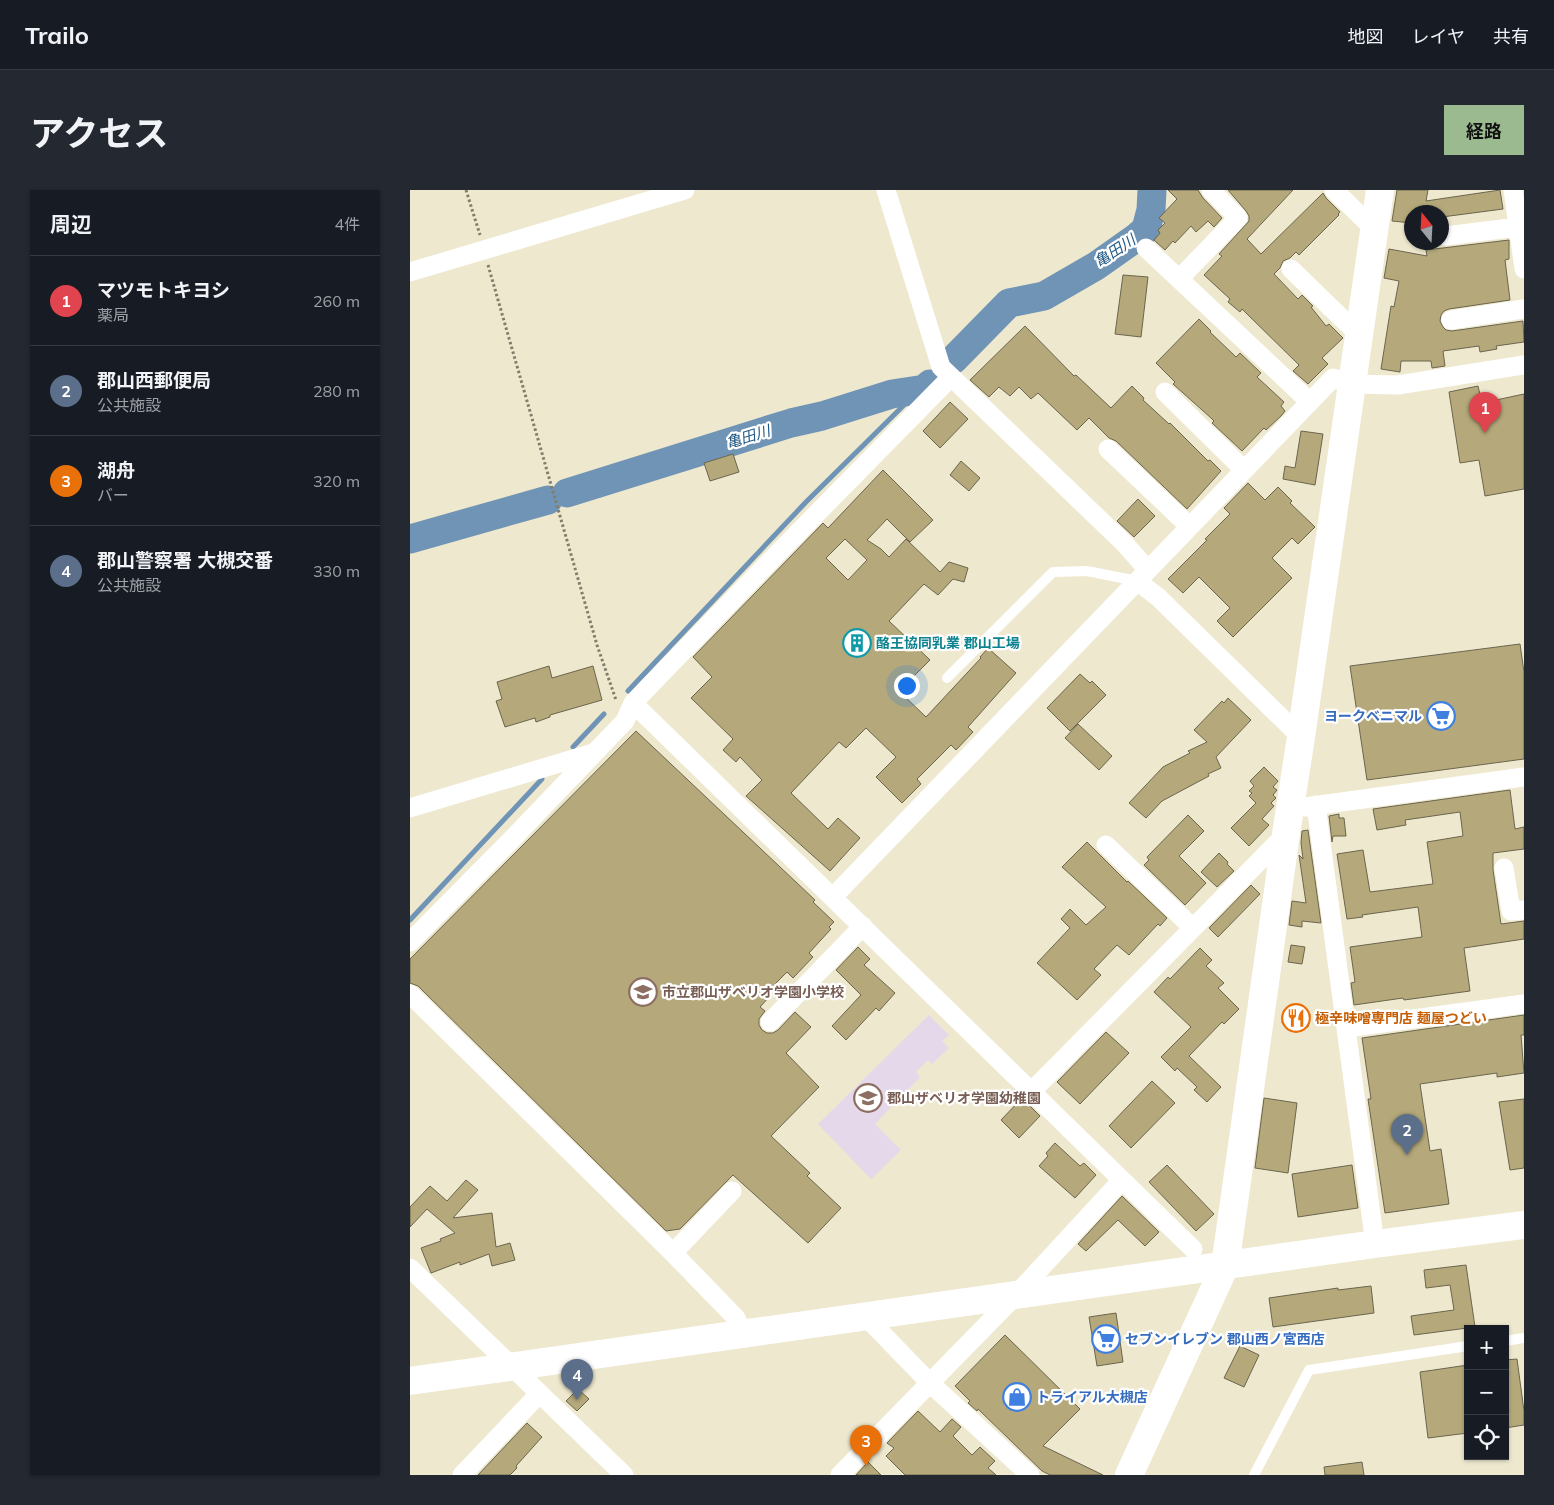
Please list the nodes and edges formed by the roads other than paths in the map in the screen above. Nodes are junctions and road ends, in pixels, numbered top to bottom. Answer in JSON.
{"nodes":[{"id":1,"x":685,"y":190,"type":"edge"},
{"id":2,"x":886,"y":190,"type":"edge"},
{"id":3,"x":1211,"y":190,"type":"edge"},
{"id":4,"x":1334,"y":190,"type":"edge"},
{"id":5,"x":1380,"y":190,"type":"edge"},
{"id":6,"x":1513,"y":190,"type":"edge"},
{"id":7,"x":1374,"y":230,"type":"junction"},
{"id":8,"x":1520,"y":232,"type":"edge"},
{"id":9,"x":1449,"y":236,"type":"edge"},
{"id":10,"x":1146,"y":248,"type":"dead end"},
{"id":11,"x":1291,"y":269,"type":"dead end"},
{"id":12,"x":1524,"y":269,"type":"edge"},
{"id":13,"x":410,"y":272,"type":"edge"},
{"id":14,"x":1179,"y":279,"type":"junction"},
{"id":15,"x":1524,"y":309,"type":"edge"},
{"id":16,"x":1451,"y":320,"type":"dead end"},
{"id":17,"x":1359,"y":335,"type":"junction"},
{"id":18,"x":1524,"y":365,"type":"edge"},
{"id":19,"x":951,"y":377,"type":"junction"},
{"id":20,"x":1352,"y":384,"type":"junction"},
{"id":21,"x":1165,"y":392,"type":"dead end"},
{"id":22,"x":1310,"y":402,"type":"junction"},
{"id":23,"x":1108,"y":449,"type":"dead end"},
{"id":24,"x":1244,"y":470,"type":"junction"},
{"id":25,"x":1189,"y":526,"type":"junction"},
{"id":26,"x":1142,"y":575,"type":"junction"},
{"id":27,"x":947,"y":678,"type":"dead end"},
{"id":28,"x":633,"y":703,"type":"junction"},
{"id":29,"x":1301,"y":736,"type":"junction"},
{"id":30,"x":594,"y":752,"type":"junction"},
{"id":31,"x":1524,"y":777,"type":"edge"},
{"id":32,"x":1316,"y":805,"type":"junction"},
{"id":33,"x":410,"y":808,"type":"edge"},
{"id":34,"x":1288,"y":822,"type":"junction"},
{"id":35,"x":1106,"y":845,"type":"dead end"},
{"id":36,"x":1504,"y":868,"type":"dead end"},
{"id":37,"x":833,"y":897,"type":"junction"},
{"id":38,"x":1524,"y":910,"type":"edge"},
{"id":39,"x":863,"y":926,"type":"junction"},
{"id":40,"x":1193,"y":928,"type":"junction"},
{"id":41,"x":410,"y":942,"type":"edge"},
{"id":42,"x":410,"y":994,"type":"edge"},
{"id":43,"x":1524,"y":1004,"type":"edge"},
{"id":44,"x":770,"y":1022,"type":"dead end"},
{"id":45,"x":1346,"y":1028,"type":"junction"},
{"id":46,"x":1032,"y":1091,"type":"junction"},
{"id":47,"x":1122,"y":1180,"type":"junction"},
{"id":48,"x":732,"y":1190,"type":"dead end"},
{"id":49,"x":1524,"y":1225,"type":"edge"},
{"id":50,"x":1375,"y":1244,"type":"junction"},
{"id":51,"x":1193,"y":1249,"type":"dead end"},
{"id":52,"x":673,"y":1253,"type":"junction"},
{"id":53,"x":1225,"y":1266,"type":"junction"},
{"id":54,"x":410,"y":1268,"type":"edge"},
{"id":55,"x":1014,"y":1297,"type":"junction"},
{"id":56,"x":865,"y":1316,"type":"junction"},
{"id":57,"x":743,"y":1334,"type":"junction"},
{"id":58,"x":1524,"y":1338,"type":"edge"},
{"id":59,"x":1509,"y":1340,"type":"edge"},
{"id":60,"x":1464,"y":1347,"type":"edge"},
{"id":61,"x":512,"y":1367,"type":"junction"},
{"id":62,"x":410,"y":1381,"type":"edge"},
{"id":63,"x":930,"y":1383,"type":"junction"},
{"id":64,"x":539,"y":1394,"type":"junction"},
{"id":65,"x":462,"y":1475,"type":"edge"},
{"id":66,"x":624,"y":1475,"type":"edge"},
{"id":67,"x":840,"y":1475,"type":"edge"},
{"id":68,"x":1030,"y":1475,"type":"edge"},
{"id":69,"x":1129,"y":1475,"type":"edge"},
{"id":70,"x":1254,"y":1475,"type":"edge"}],
"edges":[{"from":1,"to":13,"type":"street"},
{"from":2,"to":19,"type":"street"},
{"from":3,"to":14,"type":"street"},
{"from":4,"to":7,"type":"street"},
{"from":5,"to":7,"type":"street"},
{"from":6,"to":8,"type":"street"},
{"from":7,"to":17,"type":"street"},
{"from":8,"to":9,"type":"street"},
{"from":8,"to":12,"type":"street"},
{"from":10,"to":14,"type":"street"},
{"from":11,"to":17,"type":"street"},
{"from":14,"to":22,"type":"street"},
{"from":15,"to":16,"type":"street"},
{"from":17,"to":20,"type":"street"},
{"from":18,"to":20,"type":"street"},
{"from":19,"to":26,"type":"street"},
{"from":19,"to":28,"type":"street"},
{"from":20,"to":22,"type":"street"},
{"from":20,"to":29,"type":"street"},
{"from":21,"to":24,"type":"street"},
{"from":22,"to":24,"type":"street"},
{"from":23,"to":25,"type":"street"},
{"from":24,"to":25,"type":"street"},
{"from":25,"to":26,"type":"street"},
{"from":26,"to":27,"type":"lane"},
{"from":26,"to":29,"type":"street"},
{"from":26,"to":37,"type":"street"},
{"from":28,"to":30,"type":"street"},
{"from":28,"to":37,"type":"street"},
{"from":29,"to":34,"type":"street"},
{"from":30,"to":33,"type":"street"},
{"from":30,"to":41,"type":"street"},
{"from":31,"to":32,"type":"street"},
{"from":32,"to":34,"type":"street"},
{"from":32,"to":45,"type":"street"},
{"from":34,"to":40,"type":"street"},
{"from":34,"to":53,"type":"street"},
{"from":35,"to":40,"type":"street"},
{"from":36,"to":38,"type":"street"},
{"from":37,"to":39,"type":"street"},
{"from":39,"to":44,"type":"street"},
{"from":39,"to":46,"type":"street"},
{"from":40,"to":46,"type":"street"},
{"from":42,"to":52,"type":"street"},
{"from":43,"to":45,"type":"street"},
{"from":45,"to":50,"type":"street"},
{"from":46,"to":47,"type":"street"},
{"from":47,"to":51,"type":"street"},
{"from":47,"to":55,"type":"street"},
{"from":48,"to":52,"type":"street"},
{"from":49,"to":50,"type":"street"},
{"from":50,"to":53,"type":"street"},
{"from":52,"to":57,"type":"street"},
{"from":53,"to":55,"type":"street"},
{"from":53,"to":69,"type":"street"},
{"from":54,"to":61,"type":"street"},
{"from":55,"to":56,"type":"street"},
{"from":55,"to":63,"type":"street"},
{"from":56,"to":57,"type":"street"},
{"from":56,"to":63,"type":"street"},
{"from":57,"to":61,"type":"street"},
{"from":58,"to":59,"type":"lane"},
{"from":60,"to":70,"type":"lane"},
{"from":61,"to":62,"type":"street"},
{"from":61,"to":64,"type":"street"},
{"from":63,"to":67,"type":"street"},
{"from":63,"to":68,"type":"street"},
{"from":64,"to":65,"type":"street"},
{"from":64,"to":66,"type":"street"}]}
